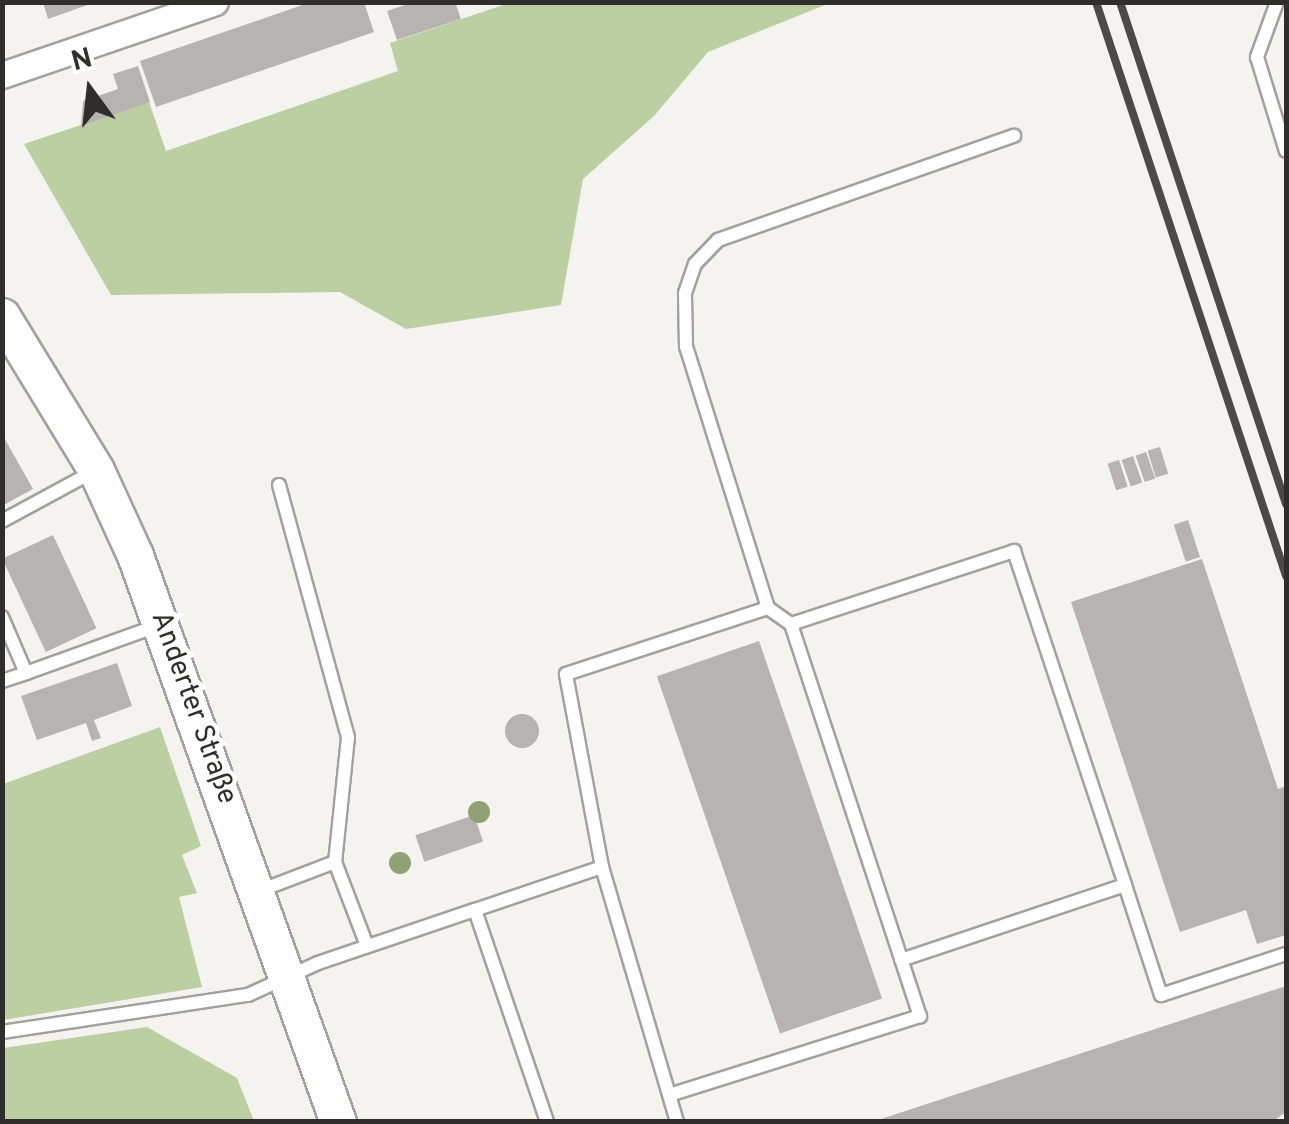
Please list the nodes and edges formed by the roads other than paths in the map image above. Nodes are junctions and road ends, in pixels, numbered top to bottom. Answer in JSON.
{"nodes":[{"id":1,"x":215,"y":2,"type":"edge"},
{"id":2,"x":1277,"y":2,"type":"edge"},
{"id":3,"x":2,"y":74,"type":"edge"},
{"id":4,"x":1014,"y":136,"type":"dead end"},
{"id":5,"x":1286,"y":151,"type":"edge"},
{"id":6,"x":2,"y":316,"type":"edge"},
{"id":7,"x":96,"y":470,"type":"junction"},
{"id":8,"x":279,"y":485,"type":"dead end"},
{"id":9,"x":2,"y":521,"type":"edge"},
{"id":10,"x":768,"y":608,"type":"junction"},
{"id":11,"x":2,"y":617,"type":"edge"},
{"id":12,"x":163,"y":624,"type":"junction"},
{"id":13,"x":792,"y":624,"type":"junction"},
{"id":14,"x":26,"y":673,"type":"junction"},
{"id":15,"x":2,"y":681,"type":"edge"},
{"id":16,"x":335,"y":862,"type":"junction"},
{"id":17,"x":602,"y":867,"type":"junction"},
{"id":18,"x":1124,"y":885,"type":"junction"},
{"id":19,"x":259,"y":891,"type":"junction"},
{"id":20,"x":475,"y":910,"type":"junction"},
{"id":21,"x":367,"y":946,"type":"junction"},
{"id":22,"x":1286,"y":954,"type":"edge"},
{"id":23,"x":901,"y":960,"type":"junction"},
{"id":24,"x":288,"y":978,"type":"junction"},
{"id":25,"x":2,"y":1032,"type":"edge"},
{"id":26,"x":670,"y":1096,"type":"junction"},
{"id":27,"x":338,"y":1122,"type":"edge"},
{"id":28,"x":546,"y":1122,"type":"edge"},
{"id":29,"x":677,"y":1122,"type":"edge"}],
"edges":[{"from":1,"to":3,"type":"street"},
{"from":2,"to":5,"type":"lane"},
{"from":4,"to":10,"type":"lane"},
{"from":6,"to":7,"type":"main road","name":"Anderter Straße"},
{"from":7,"to":9,"type":"lane"},
{"from":7,"to":12,"type":"main road","name":"Anderter Straße"},
{"from":8,"to":16,"type":"lane"},
{"from":10,"to":13,"type":"lane"},
{"from":10,"to":17,"type":"lane"},
{"from":11,"to":14,"type":"lane"},
{"from":12,"to":14,"type":"lane"},
{"from":12,"to":19,"type":"main road","name":"Anderter Straße"},
{"from":13,"to":18,"type":"lane"},
{"from":13,"to":23,"type":"lane"},
{"from":14,"to":15,"type":"lane"},
{"from":16,"to":19,"type":"lane"},
{"from":16,"to":21,"type":"lane"},
{"from":17,"to":20,"type":"lane"},
{"from":17,"to":26,"type":"lane"},
{"from":18,"to":22,"type":"lane"},
{"from":18,"to":23,"type":"lane"},
{"from":19,"to":24,"type":"main road","name":"Anderter Straße"},
{"from":20,"to":21,"type":"lane"},
{"from":20,"to":28,"type":"lane"},
{"from":21,"to":24,"type":"lane"},
{"from":23,"to":26,"type":"lane"},
{"from":24,"to":25,"type":"lane"},
{"from":24,"to":27,"type":"main road","name":"Anderter Straße"},
{"from":26,"to":29,"type":"lane"}]}
